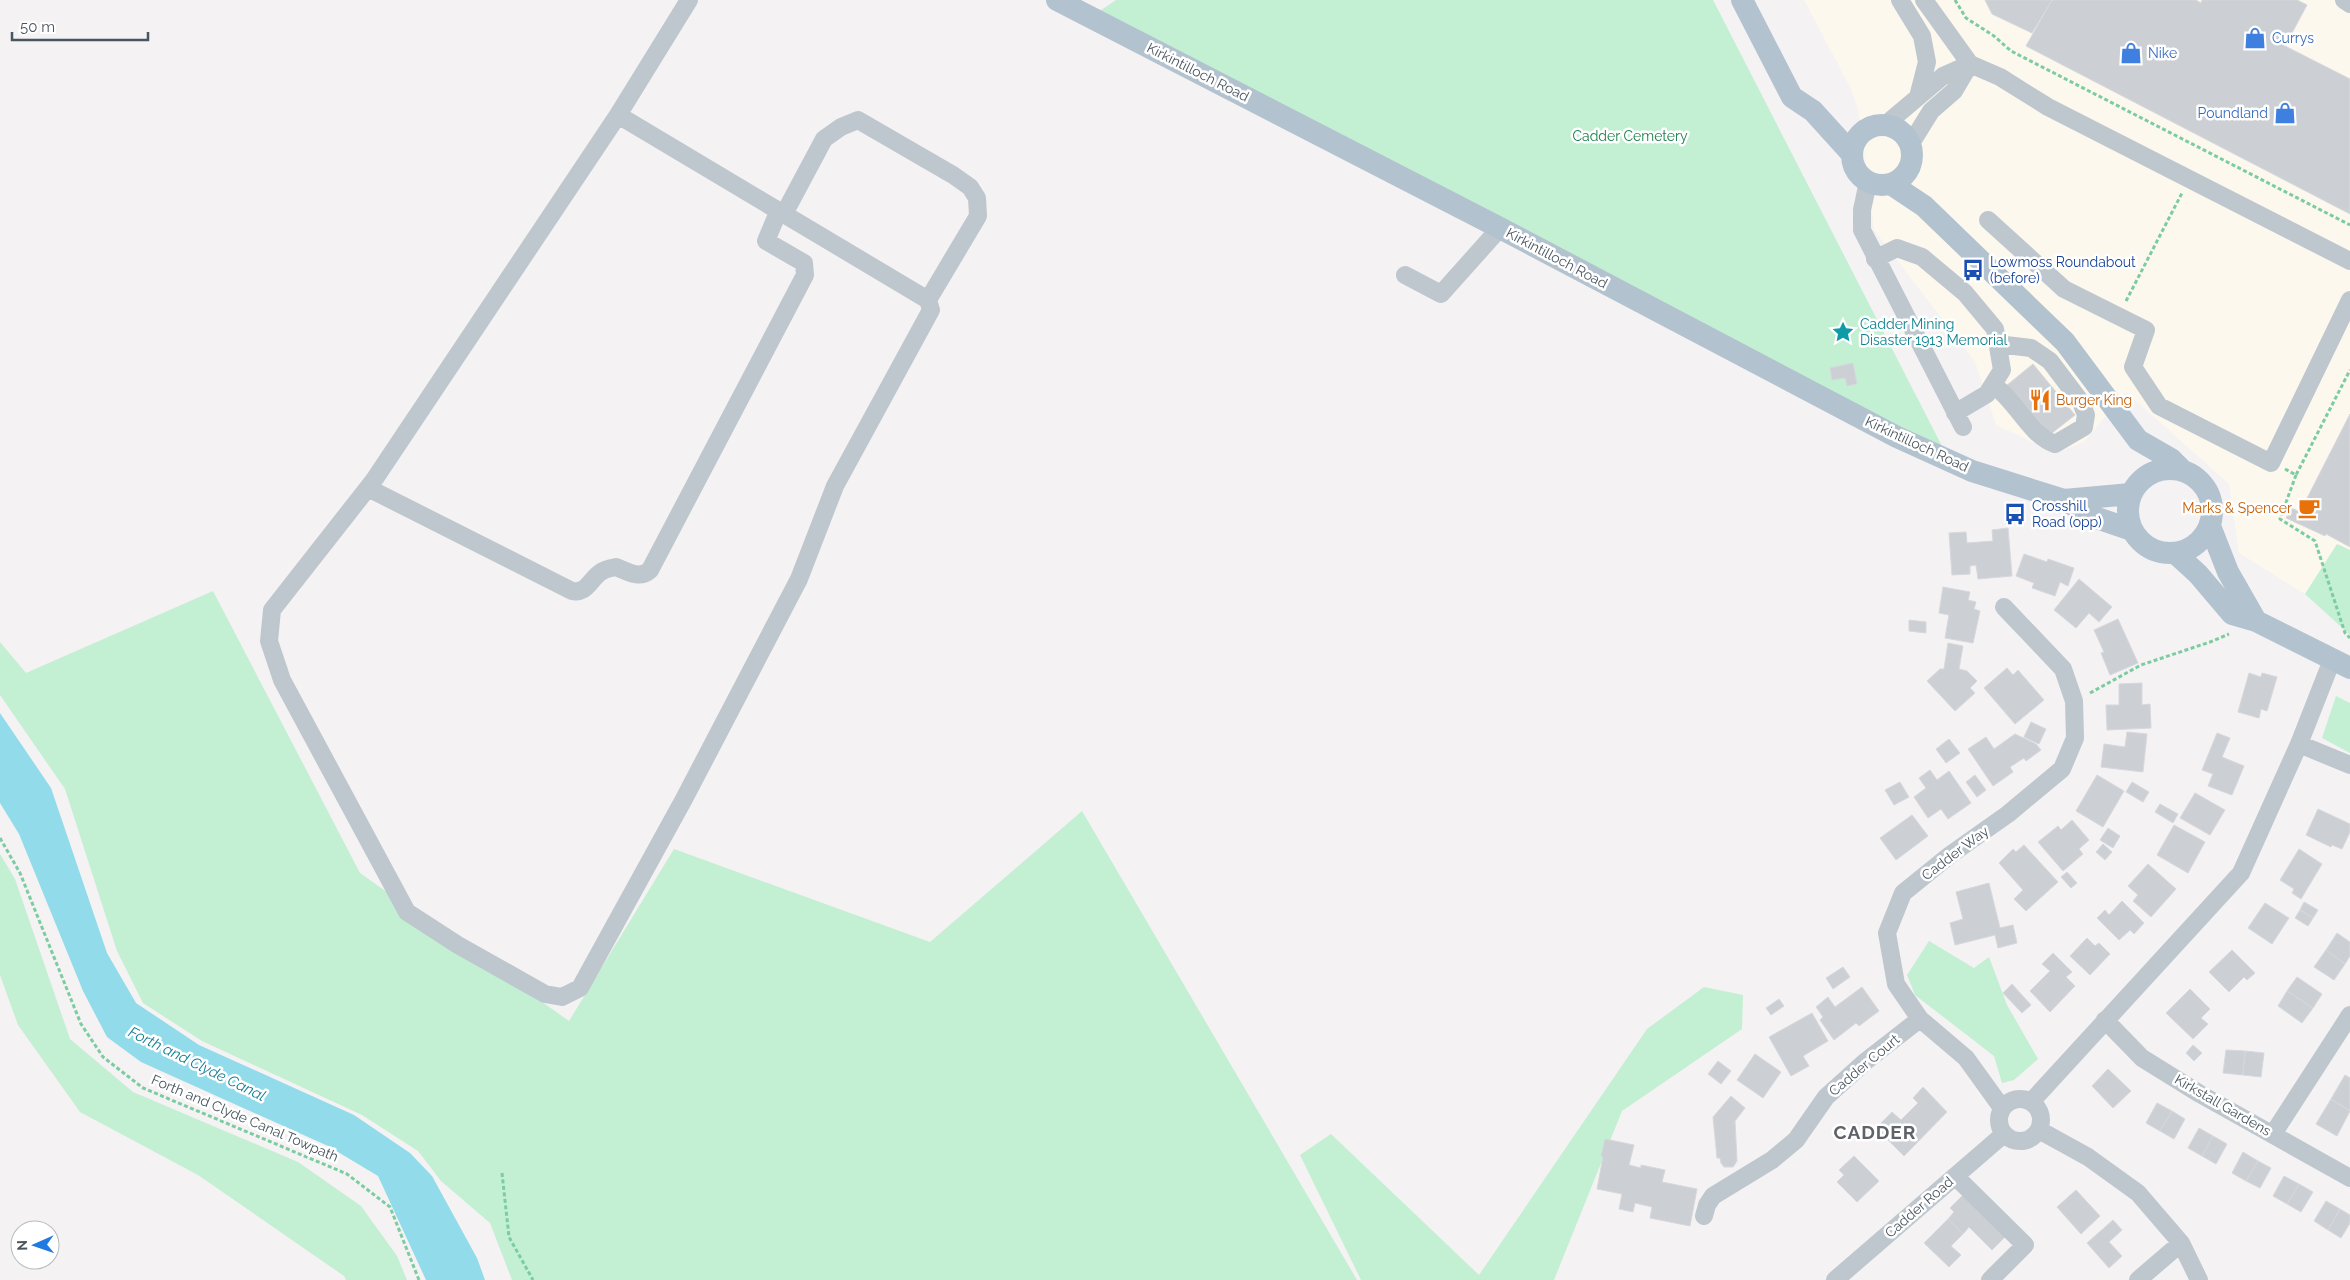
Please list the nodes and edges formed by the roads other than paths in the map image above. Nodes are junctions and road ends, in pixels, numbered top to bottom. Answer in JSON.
{"nodes":[{"id":1,"x":689,"y":0,"type":"edge"},
{"id":2,"x":1057,"y":0,"type":"edge"},
{"id":3,"x":1742,"y":0,"type":"edge"},
{"id":4,"x":1900,"y":0,"type":"edge"},
{"id":5,"x":1924,"y":0,"type":"edge"},
{"id":6,"x":2344,"y":0,"type":"edge"},
{"id":7,"x":2350,"y":4,"type":"edge"},
{"id":8,"x":1970,"y":64,"type":"junction"},
{"id":9,"x":1918,"y":97,"type":"junction"},
{"id":10,"x":1813,"y":111,"type":"junction"},
{"id":11,"x":618,"y":115,"type":"junction"},
{"id":12,"x":1877,"y":127,"type":"junction"},
{"id":13,"x":1910,"y":145,"type":"junction"},
{"id":14,"x":1852,"y":154,"type":"junction"},
{"id":15,"x":1908,"y":169,"type":"junction"},
{"id":16,"x":1868,"y":182,"type":"junction"},
{"id":17,"x":1891,"y":184,"type":"junction"},
{"id":18,"x":1924,"y":206,"type":"junction"},
{"id":19,"x":782,"y":212,"type":"junction"},
{"id":20,"x":1988,"y":220,"type":"dead end"},
{"id":21,"x":1500,"y":228,"type":"junction"},
{"id":22,"x":1874,"y":258,"type":"junction"},
{"id":23,"x":2350,"y":261,"type":"edge"},
{"id":24,"x":1405,"y":275,"type":"dead end"},
{"id":25,"x":928,"y":300,"type":"junction"},
{"id":26,"x":2350,"y":300,"type":"edge"},
{"id":27,"x":1997,"y":344,"type":"junction"},
{"id":28,"x":1993,"y":385,"type":"junction"},
{"id":29,"x":2138,"y":440,"type":"junction"},
{"id":30,"x":2181,"y":469,"type":"junction"},
{"id":31,"x":2145,"y":476,"type":"junction"},
{"id":32,"x":368,"y":488,"type":"junction"},
{"id":33,"x":2131,"y":494,"type":"junction"},
{"id":34,"x":2064,"y":500,"type":"junction"},
{"id":35,"x":2210,"y":526,"type":"junction"},
{"id":36,"x":2132,"y":530,"type":"junction"},
{"id":37,"x":2175,"y":553,"type":"junction"},
{"id":38,"x":2004,"y":607,"type":"dead end"},
{"id":39,"x":2256,"y":621,"type":"junction"},
{"id":40,"x":2341,"y":664,"type":"edge"},
{"id":41,"x":2299,"y":744,"type":"junction"},
{"id":42,"x":2350,"y":765,"type":"edge"},
{"id":43,"x":2350,"y":1015,"type":"edge"},
{"id":44,"x":1920,"y":1020,"type":"junction"},
{"id":45,"x":2105,"y":1020,"type":"junction"},
{"id":46,"x":2031,"y":1102,"type":"junction"},
{"id":47,"x":2002,"y":1108,"type":"junction"},
{"id":48,"x":2039,"y":1130,"type":"junction"},
{"id":49,"x":2004,"y":1134,"type":"junction"},
{"id":50,"x":2274,"y":1134,"type":"junction"},
{"id":51,"x":1955,"y":1176,"type":"junction"},
{"id":52,"x":2350,"y":1178,"type":"edge"},
{"id":53,"x":1704,"y":1216,"type":"dead end"},
{"id":54,"x":2182,"y":1243,"type":"junction"},
{"id":55,"x":1835,"y":1280,"type":"edge"},
{"id":56,"x":1990,"y":1280,"type":"edge"},
{"id":57,"x":2138,"y":1280,"type":"edge"},
{"id":58,"x":2199,"y":1280,"type":"edge"}],
"edges":[{"from":1,"to":11,"type":"street"},
{"from":2,"to":21,"type":"main road","name":"Kirkintilloch Road"},
{"from":3,"to":10,"type":"main road"},
{"from":4,"to":9,"type":"street"},
{"from":5,"to":8,"type":"street"},
{"from":6,"to":7,"type":"street"},
{"from":8,"to":9,"type":"street"},
{"from":8,"to":13,"type":"street"},
{"from":8,"to":23,"type":"street"},
{"from":9,"to":12,"type":"street"},
{"from":10,"to":12,"type":"main road"},
{"from":10,"to":14,"type":"main road"},
{"from":11,"to":19,"type":"street"},
{"from":11,"to":32,"type":"street"},
{"from":12,"to":13,"type":"main road"},
{"from":12,"to":14,"type":"main road"},
{"from":13,"to":15,"type":"main road"},
{"from":14,"to":16,"type":"main road"},
{"from":15,"to":17,"type":"main road"},
{"from":15,"to":18,"type":"main road"},
{"from":16,"to":17,"type":"main road"},
{"from":16,"to":22,"type":"street"},
{"from":17,"to":18,"type":"main road"},
{"from":18,"to":29,"type":"main road"},
{"from":19,"to":25,"type":"street"},
{"from":19,"to":25,"type":"street"},
{"from":19,"to":32,"type":"street"},
{"from":20,"to":26,"type":"street"},
{"from":21,"to":24,"type":"street"},
{"from":21,"to":34,"type":"main road","name":"Kirkintilloch Road"},
{"from":22,"to":27,"type":"street"},
{"from":22,"to":28,"type":"street"},
{"from":25,"to":32,"type":"street"},
{"from":27,"to":28,"type":"street"},
{"from":27,"to":28,"type":"street"},
{"from":29,"to":30,"type":"main road"},
{"from":29,"to":31,"type":"main road"},
{"from":30,"to":31,"type":"main road"},
{"from":30,"to":35,"type":"main road"},
{"from":31,"to":33,"type":"main road"},
{"from":33,"to":34,"type":"main road","name":"Kirkintilloch Road"},
{"from":33,"to":36,"type":"main road"},
{"from":34,"to":36,"type":"main road","name":"Kirkintilloch Road"},
{"from":35,"to":37,"type":"main road"},
{"from":35,"to":39,"type":"main road"},
{"from":36,"to":37,"type":"main road"},
{"from":37,"to":39,"type":"main road"},
{"from":38,"to":44,"type":"street","name":"Cadder Way"},
{"from":39,"to":40,"type":"main road"},
{"from":40,"to":41,"type":"street"},
{"from":41,"to":42,"type":"street"},
{"from":41,"to":45,"type":"street"},
{"from":43,"to":50,"type":"street"},
{"from":44,"to":47,"type":"street","name":"Cadder Way"},
{"from":44,"to":53,"type":"street","name":"Cadder Court"},
{"from":45,"to":46,"type":"street"},
{"from":45,"to":50,"type":"street","name":"Kirkstall Gardens"},
{"from":46,"to":47,"type":"street"},
{"from":46,"to":48,"type":"street"},
{"from":47,"to":49,"type":"street"},
{"from":48,"to":49,"type":"street"},
{"from":48,"to":54,"type":"street"},
{"from":49,"to":51,"type":"street","name":"Cadder Road"},
{"from":50,"to":52,"type":"street","name":"Kirkstall Gardens"},
{"from":51,"to":55,"type":"street","name":"Cadder Road"},
{"from":51,"to":56,"type":"street"},
{"from":54,"to":57,"type":"street"},
{"from":54,"to":58,"type":"street"}]}
